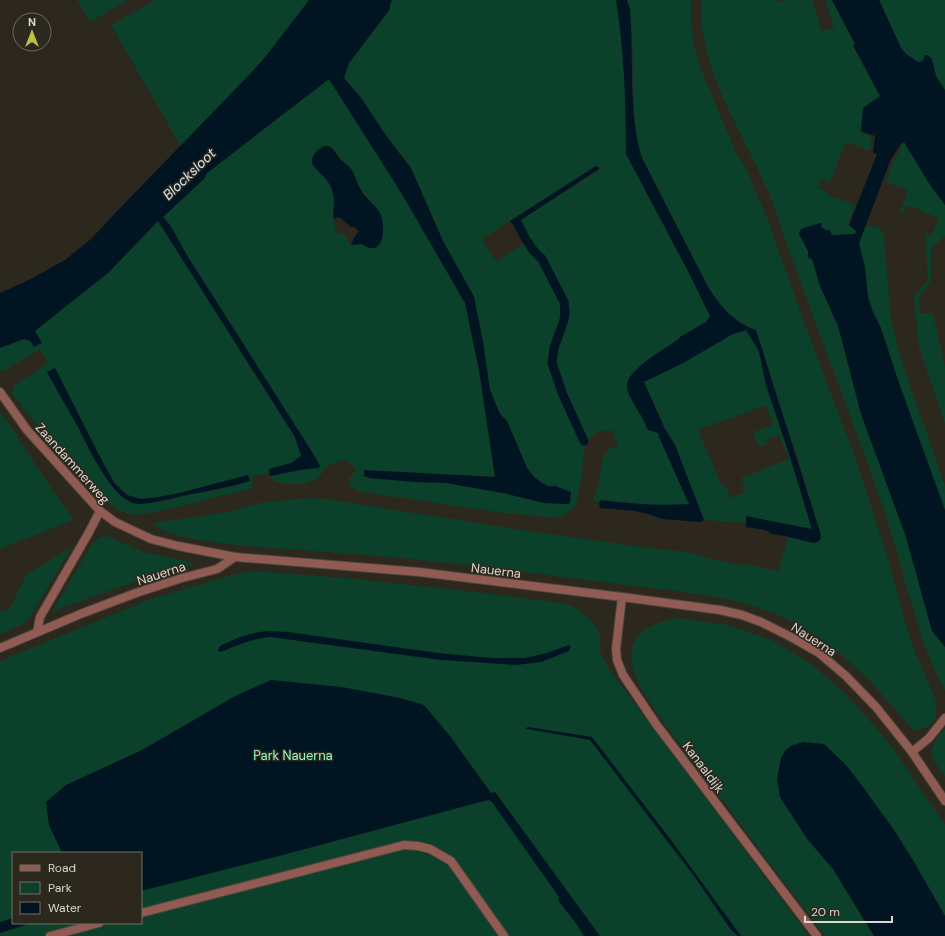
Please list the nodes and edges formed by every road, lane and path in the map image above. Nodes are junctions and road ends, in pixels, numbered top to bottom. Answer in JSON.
{"nodes":[{"id":1,"x":0,"y":392,"type":"edge"},
{"id":2,"x":100,"y":511,"type":"junction"},
{"id":3,"x":235,"y":557,"type":"junction"},
{"id":4,"x":622,"y":597,"type":"junction"},
{"id":5,"x":37,"y":632,"type":"junction"},
{"id":6,"x":0,"y":648,"type":"edge"},
{"id":7,"x":945,"y":718,"type":"edge"},
{"id":8,"x":912,"y":752,"type":"junction"},
{"id":9,"x":945,"y":801,"type":"edge"},
{"id":10,"x":142,"y":913,"type":"edge"},
{"id":11,"x":95,"y":924,"type":"edge"},
{"id":12,"x":50,"y":936,"type":"edge"},
{"id":13,"x":504,"y":936,"type":"edge"},
{"id":14,"x":817,"y":936,"type":"edge"}],
"edges":[{"from":1,"to":2,"type":"street","name":"Zaandammerweg"},
{"from":2,"to":3,"type":"street","name":"Zaandammerweg"},
{"from":2,"to":5,"type":"street"},
{"from":3,"to":4,"type":"street","name":"Nauerna"},
{"from":3,"to":5,"type":"street","name":"Nauerna"},
{"from":4,"to":8,"type":"street","name":"Nauerna"},
{"from":4,"to":14,"type":"street","name":"Kanaaldijk"},
{"from":5,"to":6,"type":"street","name":"Nauerna"},
{"from":7,"to":8,"type":"street"},
{"from":8,"to":9,"type":"street","name":"Nauerna"},
{"from":10,"to":13,"type":"street"},
{"from":11,"to":12,"type":"street"}]}
